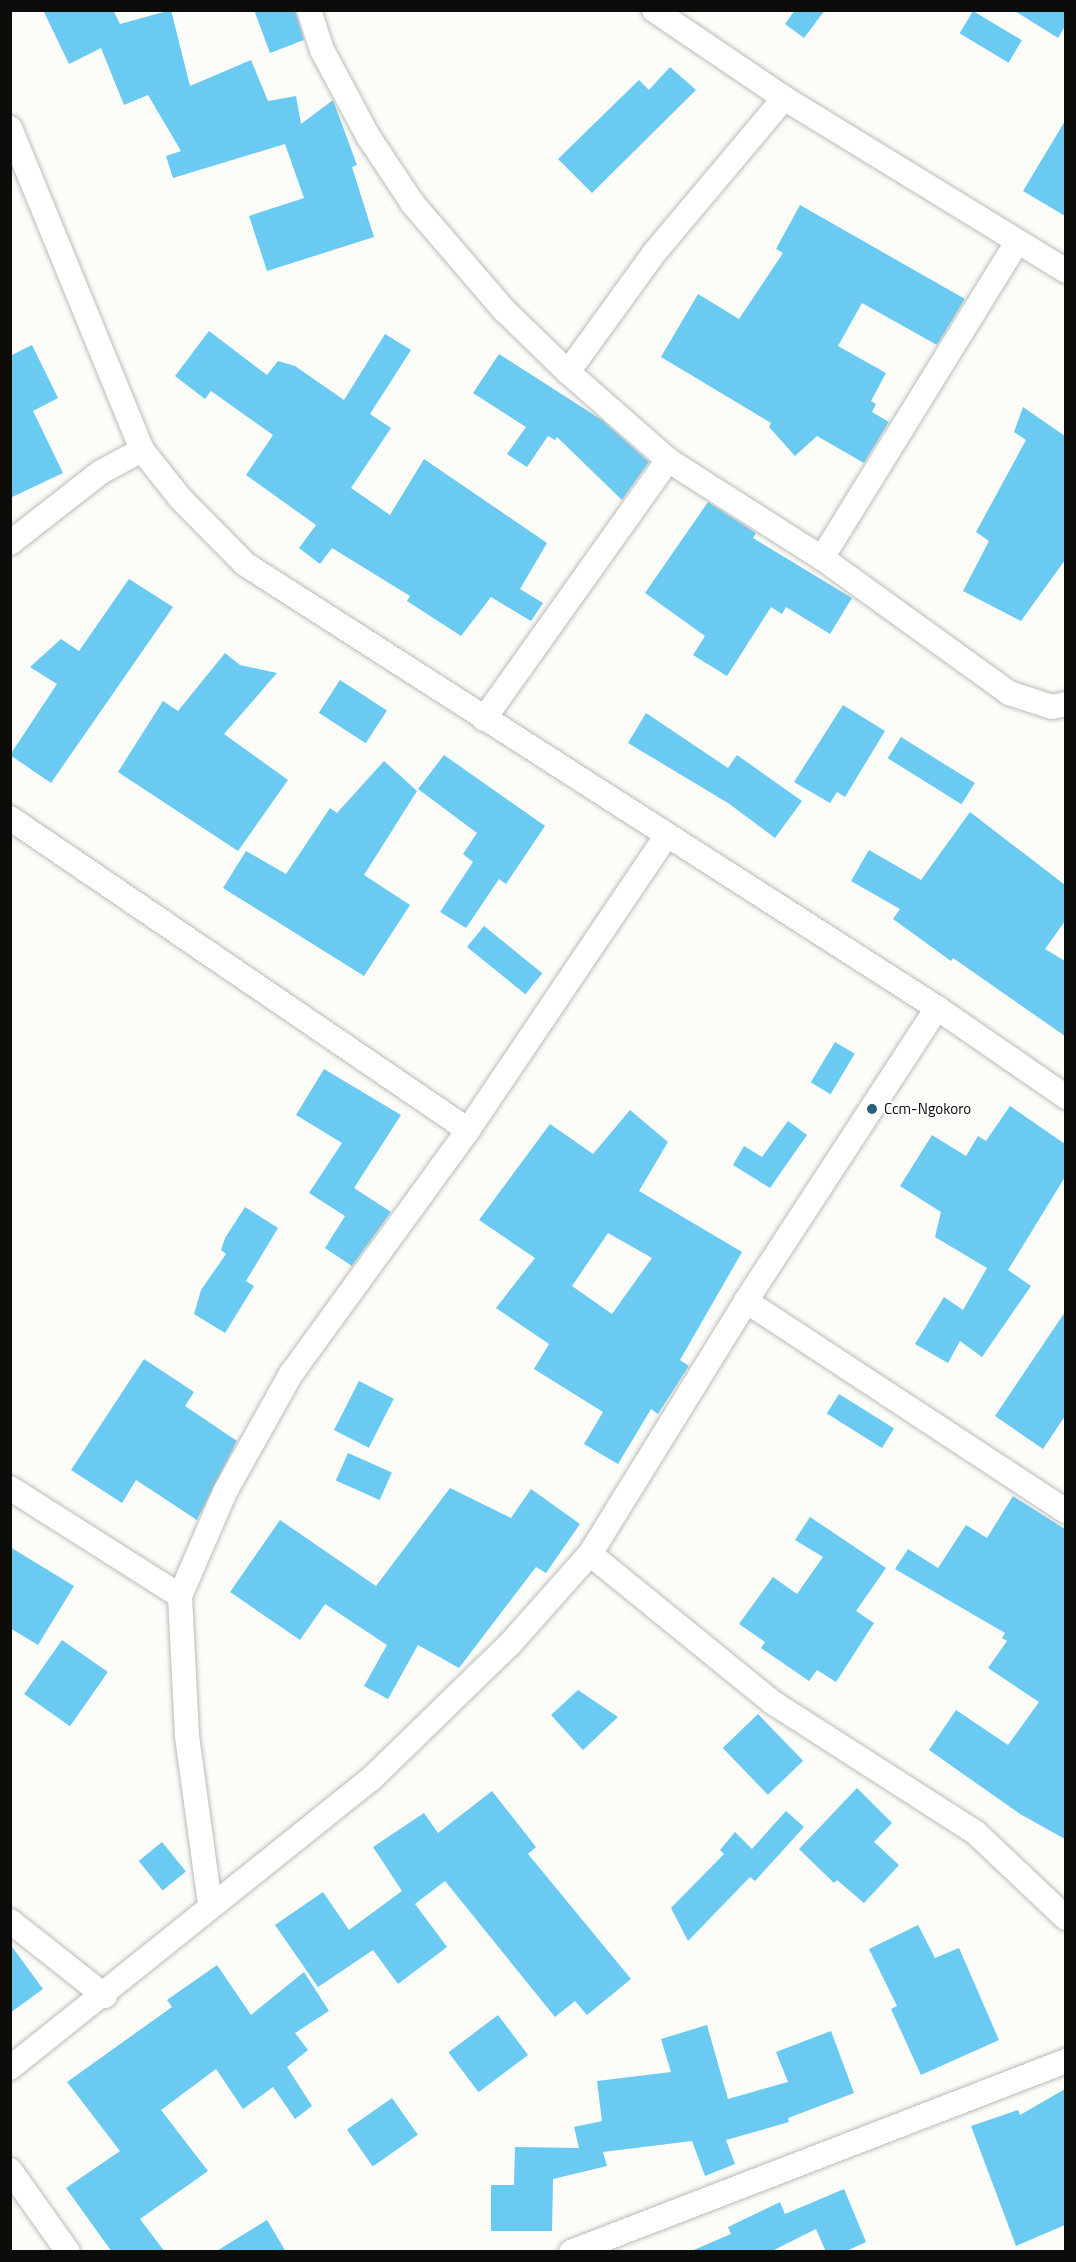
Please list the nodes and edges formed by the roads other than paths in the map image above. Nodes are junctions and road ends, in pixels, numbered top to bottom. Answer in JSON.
{"nodes":[{"id":1,"x":309,"y":10,"type":"edge"},
{"id":2,"x":654,"y":10,"type":"edge"},
{"id":3,"x":784,"y":98,"type":"junction"},
{"id":4,"x":10,"y":128,"type":"edge"},
{"id":5,"x":18,"y":176,"type":"edge"},
{"id":6,"x":1017,"y":242,"type":"junction"},
{"id":7,"x":1065,"y":271,"type":"edge"},
{"id":8,"x":568,"y":372,"type":"junction"},
{"id":9,"x":142,"y":450,"type":"junction"},
{"id":10,"x":668,"y":460,"type":"junction"},
{"id":11,"x":10,"y":543,"type":"edge"},
{"id":12,"x":822,"y":558,"type":"junction"},
{"id":13,"x":1065,"y":704,"type":"edge"},
{"id":14,"x":484,"y":718,"type":"junction"},
{"id":15,"x":10,"y":818,"type":"edge"},
{"id":16,"x":666,"y":836,"type":"junction"},
{"id":17,"x":937,"y":1008,"type":"junction"},
{"id":18,"x":1065,"y":1097,"type":"edge"},
{"id":19,"x":468,"y":1130,"type":"junction"},
{"id":20,"x":746,"y":1301,"type":"junction"},
{"id":21,"x":10,"y":1488,"type":"edge"},
{"id":22,"x":1065,"y":1511,"type":"edge"},
{"id":23,"x":590,"y":1554,"type":"junction"},
{"id":24,"x":180,"y":1596,"type":"junction"},
{"id":25,"x":210,"y":1904,"type":"junction"},
{"id":26,"x":1065,"y":1918,"type":"edge"},
{"id":27,"x":10,"y":1921,"type":"edge"},
{"id":28,"x":105,"y":1996,"type":"junction"},
{"id":29,"x":1065,"y":2061,"type":"edge"},
{"id":30,"x":10,"y":2068,"type":"edge"},
{"id":31,"x":10,"y":2170,"type":"edge"},
{"id":32,"x":68,"y":2252,"type":"edge"},
{"id":33,"x":571,"y":2252,"type":"edge"}],
"edges":[{"from":1,"to":8,"type":"street"},
{"from":2,"to":3,"type":"street"},
{"from":3,"to":6,"type":"street"},
{"from":3,"to":8,"type":"street"},
{"from":4,"to":5,"type":"street"},
{"from":5,"to":9,"type":"street"},
{"from":6,"to":7,"type":"street"},
{"from":6,"to":12,"type":"street"},
{"from":8,"to":10,"type":"street"},
{"from":9,"to":11,"type":"street"},
{"from":9,"to":14,"type":"street"},
{"from":10,"to":12,"type":"street"},
{"from":10,"to":14,"type":"street"},
{"from":12,"to":13,"type":"street"},
{"from":14,"to":16,"type":"street"},
{"from":15,"to":19,"type":"street"},
{"from":16,"to":17,"type":"street"},
{"from":16,"to":19,"type":"street"},
{"from":17,"to":18,"type":"street"},
{"from":17,"to":20,"type":"street"},
{"from":19,"to":24,"type":"street"},
{"from":20,"to":22,"type":"street"},
{"from":20,"to":23,"type":"street"},
{"from":21,"to":24,"type":"street"},
{"from":23,"to":25,"type":"street"},
{"from":23,"to":26,"type":"street"},
{"from":24,"to":25,"type":"street"},
{"from":25,"to":28,"type":"street"},
{"from":27,"to":28,"type":"street"},
{"from":28,"to":30,"type":"street"},
{"from":29,"to":33,"type":"street"},
{"from":31,"to":32,"type":"street"}]}
